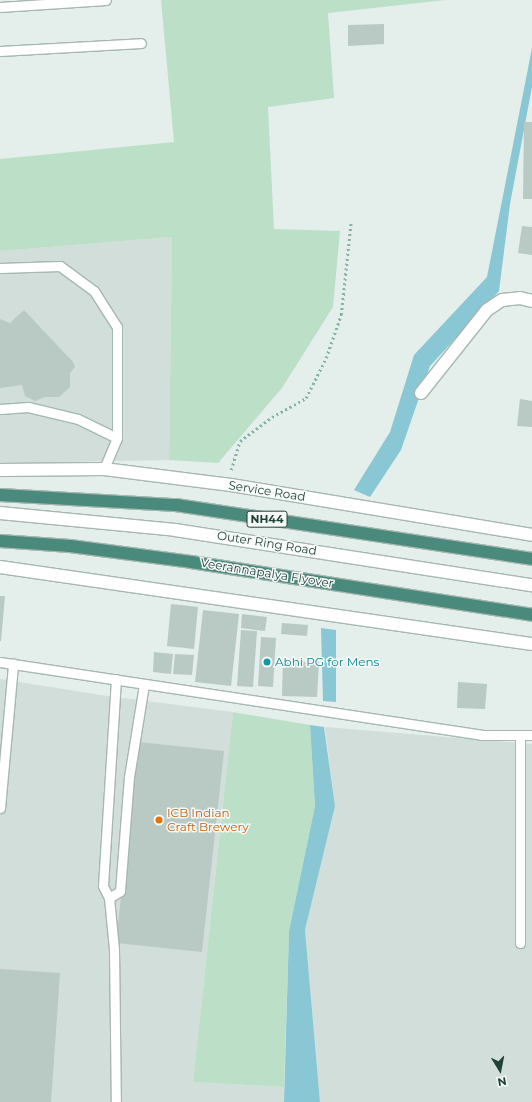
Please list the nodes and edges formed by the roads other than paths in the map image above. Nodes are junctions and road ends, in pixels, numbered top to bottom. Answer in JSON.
{"nodes":[{"id":1,"x":106,"y":0,"type":"edge"},
{"id":2,"x":0,"y":7,"type":"edge"},
{"id":3,"x":141,"y":43,"type":"dead end"},
{"id":4,"x":0,"y":51,"type":"edge"},
{"id":5,"x":0,"y":268,"type":"edge"},
{"id":6,"x":532,"y":301,"type":"edge"},
{"id":7,"x":421,"y":393,"type":"dead end"},
{"id":8,"x":0,"y":409,"type":"edge"},
{"id":9,"x":117,"y":438,"type":"junction"},
{"id":10,"x":104,"y":469,"type":"junction"},
{"id":11,"x":0,"y":470,"type":"edge"},
{"id":12,"x":0,"y":495,"type":"edge"},
{"id":13,"x":0,"y":513,"type":"edge"},
{"id":14,"x":532,"y":535,"type":"edge"},
{"id":15,"x":0,"y":541,"type":"edge"},
{"id":16,"x":532,"y":559,"type":"edge"},
{"id":17,"x":0,"y":567,"type":"edge"},
{"id":18,"x":532,"y":585,"type":"edge"},
{"id":19,"x":532,"y":615,"type":"edge"},
{"id":20,"x":532,"y":644,"type":"edge"},
{"id":21,"x":0,"y":662,"type":"edge"},
{"id":22,"x":13,"y":664,"type":"junction"},
{"id":23,"x":116,"y":680,"type":"junction"},
{"id":24,"x":144,"y":684,"type":"junction"},
{"id":25,"x":520,"y":735,"type":"junction"},
{"id":26,"x":532,"y":735,"type":"edge"},
{"id":27,"x":0,"y":808,"type":"edge"},
{"id":28,"x":109,"y":898,"type":"junction"},
{"id":29,"x":520,"y":943,"type":"dead end"},
{"id":30,"x":116,"y":1102,"type":"edge"}],
"edges":[{"from":1,"to":2,"type":"lane"},
{"from":3,"to":4,"type":"lane"},
{"from":5,"to":9,"type":"lane"},
{"from":6,"to":7,"type":"street"},
{"from":8,"to":9,"type":"lane"},
{"from":9,"to":10,"type":"lane"},
{"from":10,"to":11,"type":"street","name":"Service Road"},
{"from":10,"to":14,"type":"street","name":"Service Road"},
{"from":12,"to":16,"type":"highway","number":"NH44"},
{"from":13,"to":18,"type":"street","name":"Outer Ring Road"},
{"from":15,"to":19,"type":"highway","name":"Veerannapalya Flyover"},
{"from":17,"to":20,"type":"street"},
{"from":21,"to":22,"type":"lane"},
{"from":22,"to":23,"type":"lane"},
{"from":22,"to":27,"type":"lane"},
{"from":23,"to":24,"type":"lane"},
{"from":23,"to":28,"type":"lane"},
{"from":24,"to":25,"type":"lane"},
{"from":24,"to":28,"type":"lane"},
{"from":25,"to":26,"type":"lane"},
{"from":25,"to":29,"type":"lane"},
{"from":28,"to":30,"type":"lane"}]}
